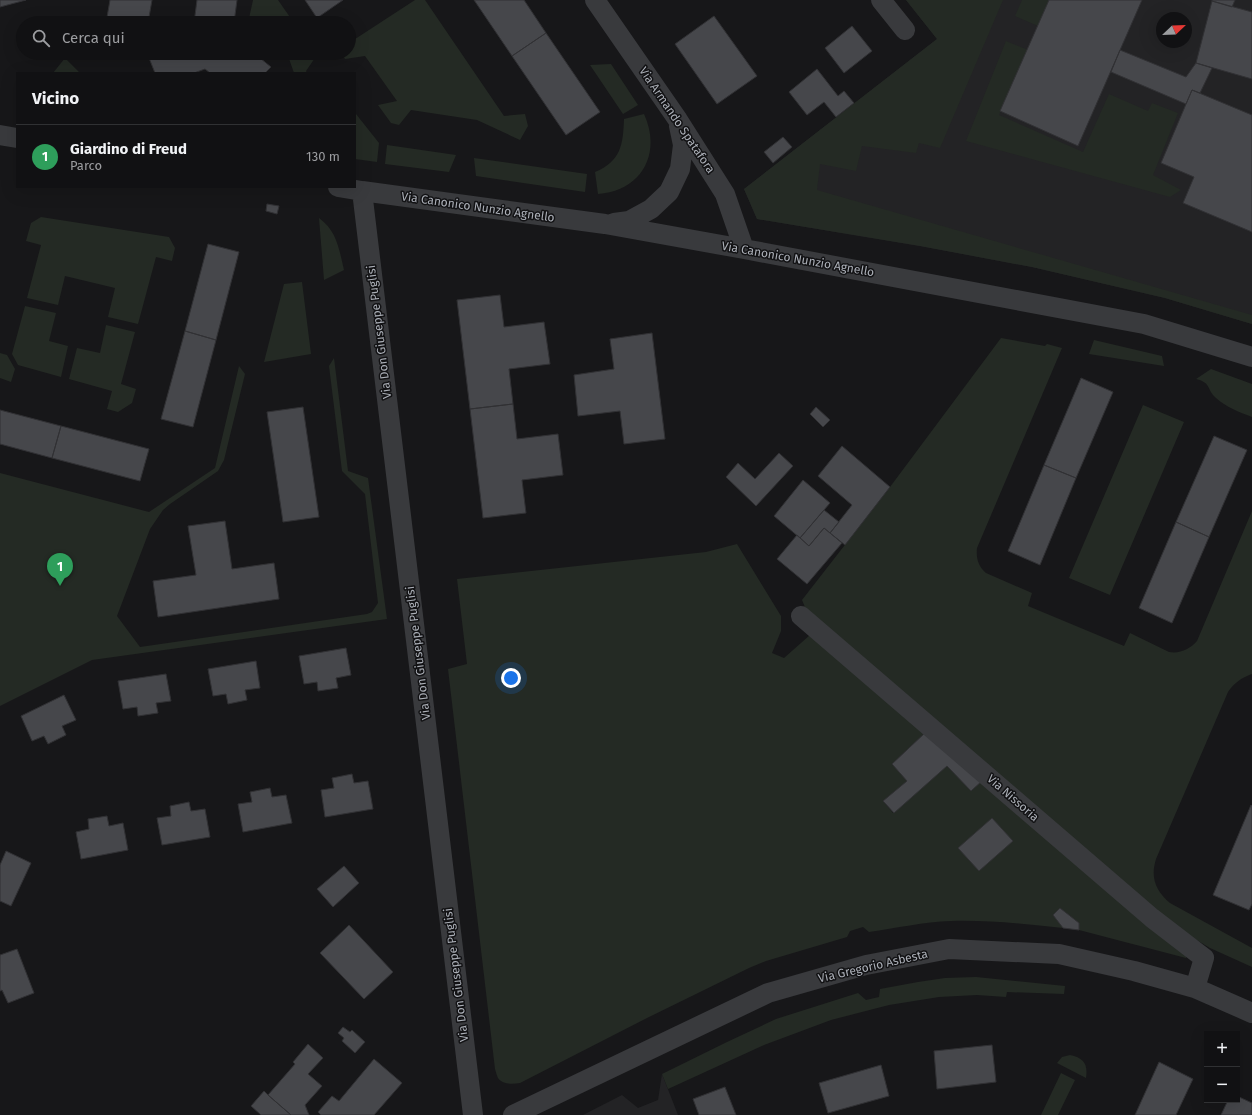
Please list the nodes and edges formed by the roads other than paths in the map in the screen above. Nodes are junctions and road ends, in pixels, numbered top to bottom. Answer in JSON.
{"nodes":[{"id":1,"x":595,"y":0,"type":"edge"},
{"id":2,"x":881,"y":0,"type":"edge"},
{"id":3,"x":905,"y":30,"type":"dead end"},
{"id":4,"x":678,"y":120,"type":"junction"},
{"id":5,"x":0,"y":135,"type":"edge"},
{"id":6,"x":16,"y":138,"type":"edge"},
{"id":7,"x":344,"y":188,"type":"edge"},
{"id":8,"x":362,"y":191,"type":"junction"},
{"id":9,"x":605,"y":224,"type":"junction"},
{"id":10,"x":744,"y":249,"type":"junction"},
{"id":11,"x":1252,"y":358,"type":"edge"},
{"id":12,"x":801,"y":616,"type":"dead end"},
{"id":13,"x":1195,"y":988,"type":"junction"},
{"id":14,"x":1252,"y":1013,"type":"edge"},
{"id":15,"x":473,"y":1115,"type":"edge"},
{"id":16,"x":513,"y":1115,"type":"edge"}],
"edges":[{"from":1,"to":4,"type":"street","name":"Via Armando Spatafora"},
{"from":2,"to":3,"type":"street"},
{"from":4,"to":9,"type":"street"},
{"from":4,"to":10,"type":"street","name":"Via Armando Spatafora"},
{"from":5,"to":6,"type":"street"},
{"from":7,"to":8,"type":"street","name":"Via Canonico Nunzio Agnello"},
{"from":8,"to":9,"type":"street","name":"Via Canonico Nunzio Agnello"},
{"from":8,"to":15,"type":"street","name":"Via Don Giuseppe Puglisi"},
{"from":9,"to":10,"type":"street","name":"Via Canonico Nunzio Agnello"},
{"from":10,"to":11,"type":"street","name":"Via Canonico Nunzio Agnello"},
{"from":12,"to":13,"type":"street","name":"Via Nissoria"},
{"from":13,"to":14,"type":"street","name":"Via Gregorio Asbesta"},
{"from":13,"to":16,"type":"street","name":"Via Gregorio Asbesta"}]}
